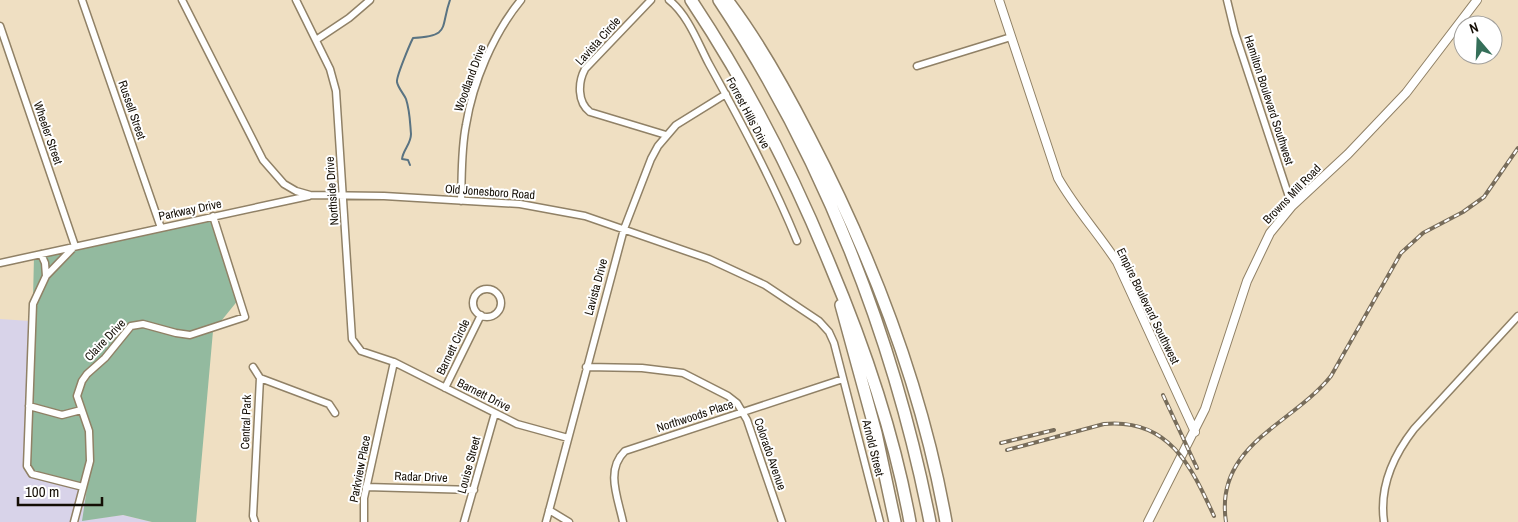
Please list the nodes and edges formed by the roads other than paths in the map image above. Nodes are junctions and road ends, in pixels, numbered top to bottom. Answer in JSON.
{"nodes":[{"id":1,"x":82,"y":0,"type":"edge"},
{"id":2,"x":182,"y":0,"type":"edge"},
{"id":3,"x":296,"y":0,"type":"edge"},
{"id":4,"x":370,"y":0,"type":"edge"},
{"id":5,"x":521,"y":0,"type":"edge"},
{"id":6,"x":651,"y":0,"type":"edge"},
{"id":7,"x":669,"y":0,"type":"edge"},
{"id":8,"x":691,"y":0,"type":"edge"},
{"id":9,"x":719,"y":0,"type":"edge"},
{"id":10,"x":727,"y":0,"type":"edge"},
{"id":11,"x":999,"y":0,"type":"edge"},
{"id":12,"x":1227,"y":0,"type":"edge"},
{"id":13,"x":1477,"y":0,"type":"edge"},
{"id":14,"x":0,"y":26,"type":"edge"},
{"id":15,"x":1011,"y":37,"type":"junction"},
{"id":16,"x":316,"y":40,"type":"junction"},
{"id":17,"x":917,"y":66,"type":"dead end"},
{"id":18,"x":726,"y":94,"type":"junction"},
{"id":19,"x":666,"y":135,"type":"junction"},
{"id":20,"x":310,"y":195,"type":"junction"},
{"id":21,"x":344,"y":195,"type":"junction"},
{"id":22,"x":461,"y":201,"type":"junction"},
{"id":23,"x":1292,"y":206,"type":"junction"},
{"id":24,"x":213,"y":216,"type":"junction"},
{"id":25,"x":160,"y":228,"type":"junction"},
{"id":26,"x":624,"y":228,"type":"junction"},
{"id":27,"x":797,"y":241,"type":"dead end"},
{"id":28,"x":75,"y":246,"type":"junction"},
{"id":29,"x":41,"y":254,"type":"junction"},
{"id":30,"x":0,"y":263,"type":"edge"},
{"id":31,"x":830,"y":263,"type":"junction"},
{"id":32,"x":46,"y":276,"type":"junction"},
{"id":33,"x":481,"y":315,"type":"junction"},
{"id":34,"x":1518,"y":316,"type":"edge"},
{"id":35,"x":394,"y":362,"type":"junction"},
{"id":36,"x":253,"y":367,"type":"dead end"},
{"id":37,"x":586,"y":367,"type":"junction"},
{"id":38,"x":260,"y":378,"type":"junction"},
{"id":39,"x":844,"y":379,"type":"junction"},
{"id":40,"x":445,"y":388,"type":"junction"},
{"id":41,"x":902,"y":405,"type":"junction"},
{"id":42,"x":29,"y":406,"type":"junction"},
{"id":43,"x":81,"y":410,"type":"junction"},
{"id":44,"x":743,"y":412,"type":"junction"},
{"id":45,"x":335,"y":413,"type":"dead end"},
{"id":46,"x":495,"y":413,"type":"junction"},
{"id":47,"x":1194,"y":432,"type":"junction"},
{"id":48,"x":568,"y":438,"type":"junction"},
{"id":49,"x":83,"y":487,"type":"junction"},
{"id":50,"x":366,"y":487,"type":"junction"},
{"id":51,"x":474,"y":490,"type":"junction"},
{"id":52,"x":549,"y":510,"type":"junction"},
{"id":53,"x":74,"y":522,"type":"edge"},
{"id":54,"x":255,"y":522,"type":"edge"},
{"id":55,"x":364,"y":522,"type":"edge"},
{"id":56,"x":464,"y":522,"type":"edge"},
{"id":57,"x":546,"y":522,"type":"edge"},
{"id":58,"x":569,"y":522,"type":"edge"},
{"id":59,"x":623,"y":522,"type":"edge"},
{"id":60,"x":782,"y":522,"type":"edge"},
{"id":61,"x":880,"y":522,"type":"edge"},
{"id":62,"x":895,"y":522,"type":"edge"},
{"id":63,"x":910,"y":522,"type":"edge"},
{"id":64,"x":923,"y":522,"type":"edge"},
{"id":65,"x":930,"y":522,"type":"edge"},
{"id":66,"x":946,"y":522,"type":"edge"},
{"id":67,"x":1148,"y":522,"type":"edge"},
{"id":68,"x":1384,"y":522,"type":"edge"}],
"edges":[{"from":1,"to":25,"type":"street","name":"Russell Street"},
{"from":2,"to":20,"type":"street","name":"Old Jonesboro Road"},
{"from":3,"to":16,"type":"street","name":"Northside Drive"},
{"from":4,"to":16,"type":"street"},
{"from":5,"to":22,"type":"street","name":"Woodland Drive"},
{"from":6,"to":19,"type":"street","name":"Lavista Circle"},
{"from":7,"to":18,"type":"street","name":"Forrest Hills Drive"},
{"from":8,"to":31,"type":"highway"},
{"from":9,"to":41,"type":"highway"},
{"from":10,"to":66,"type":"highway"},
{"from":11,"to":15,"type":"street","name":"Empire Boulevard Southwest"},
{"from":12,"to":23,"type":"street","name":"Hamilton Boulevard Southwest"},
{"from":13,"to":23,"type":"street","name":"Browns Mill Road"},
{"from":14,"to":28,"type":"street","name":"Wheeler Street"},
{"from":15,"to":17,"type":"street"},
{"from":15,"to":47,"type":"street","name":"Empire Boulevard Southwest"},
{"from":16,"to":21,"type":"street","name":"Northside Drive"},
{"from":18,"to":19,"type":"street","name":"Lavista Drive"},
{"from":18,"to":27,"type":"street","name":"Forrest Hills Drive"},
{"from":19,"to":26,"type":"street","name":"Lavista Drive"},
{"from":20,"to":21,"type":"street","name":"Old Jonesboro Road"},
{"from":20,"to":24,"type":"street","name":"Parkway Drive"},
{"from":21,"to":22,"type":"street","name":"Old Jonesboro Road"},
{"from":21,"to":35,"type":"street","name":"Northside Drive"},
{"from":22,"to":26,"type":"street","name":"Old Jonesboro Road"},
{"from":23,"to":47,"type":"street","name":"Browns Mill Road"},
{"from":24,"to":25,"type":"street","name":"Parkway Drive"},
{"from":24,"to":43,"type":"street","name":"Claire Drive"},
{"from":25,"to":28,"type":"street","name":"Parkway Drive"},
{"from":26,"to":37,"type":"street","name":"Lavista Drive"},
{"from":26,"to":39,"type":"street","name":"Old Jonesboro Road"},
{"from":28,"to":29,"type":"street"},
{"from":28,"to":32,"type":"street"},
{"from":29,"to":30,"type":"street"},
{"from":29,"to":32,"type":"street"},
{"from":31,"to":62,"type":"highway"},
{"from":31,"to":63,"type":"highway"},
{"from":32,"to":42,"type":"street"},
{"from":33,"to":33,"type":"street","name":"Barnett Circle"},
{"from":33,"to":40,"type":"street","name":"Barnett Circle"},
{"from":34,"to":68,"type":"street"},
{"from":35,"to":40,"type":"street","name":"Barnett Drive"},
{"from":35,"to":50,"type":"street","name":"Parkview Place"},
{"from":36,"to":38,"type":"street"},
{"from":37,"to":44,"type":"street","name":"Colorado Avenue"},
{"from":37,"to":48,"type":"street","name":"Lavista Drive"},
{"from":38,"to":45,"type":"street","name":"Central Park"},
{"from":38,"to":54,"type":"street","name":"Central Park"},
{"from":39,"to":44,"type":"street","name":"Northwoods Place"},
{"from":39,"to":61,"type":"street","name":"Arnold Street"},
{"from":40,"to":46,"type":"street","name":"Barnett Drive"},
{"from":41,"to":64,"type":"highway"},
{"from":41,"to":65,"type":"highway"},
{"from":42,"to":43,"type":"street"},
{"from":42,"to":49,"type":"street"},
{"from":43,"to":49,"type":"street","name":"Claire Drive"},
{"from":44,"to":59,"type":"street","name":"Northwoods Place"},
{"from":44,"to":60,"type":"street","name":"Colorado Avenue"},
{"from":46,"to":48,"type":"street","name":"Barnett Drive"},
{"from":46,"to":51,"type":"street","name":"Louise Street"},
{"from":47,"to":67,"type":"street","name":"Browns Mill Road"},
{"from":48,"to":52,"type":"street","name":"Lavista Drive"},
{"from":49,"to":53,"type":"street","name":"Claire Drive"},
{"from":50,"to":51,"type":"street","name":"Radar Drive"},
{"from":50,"to":55,"type":"street","name":"Parkview Place"},
{"from":51,"to":56,"type":"street","name":"Louise Street"},
{"from":52,"to":57,"type":"street","name":"Lavista Drive"},
{"from":52,"to":58,"type":"street"}]}
